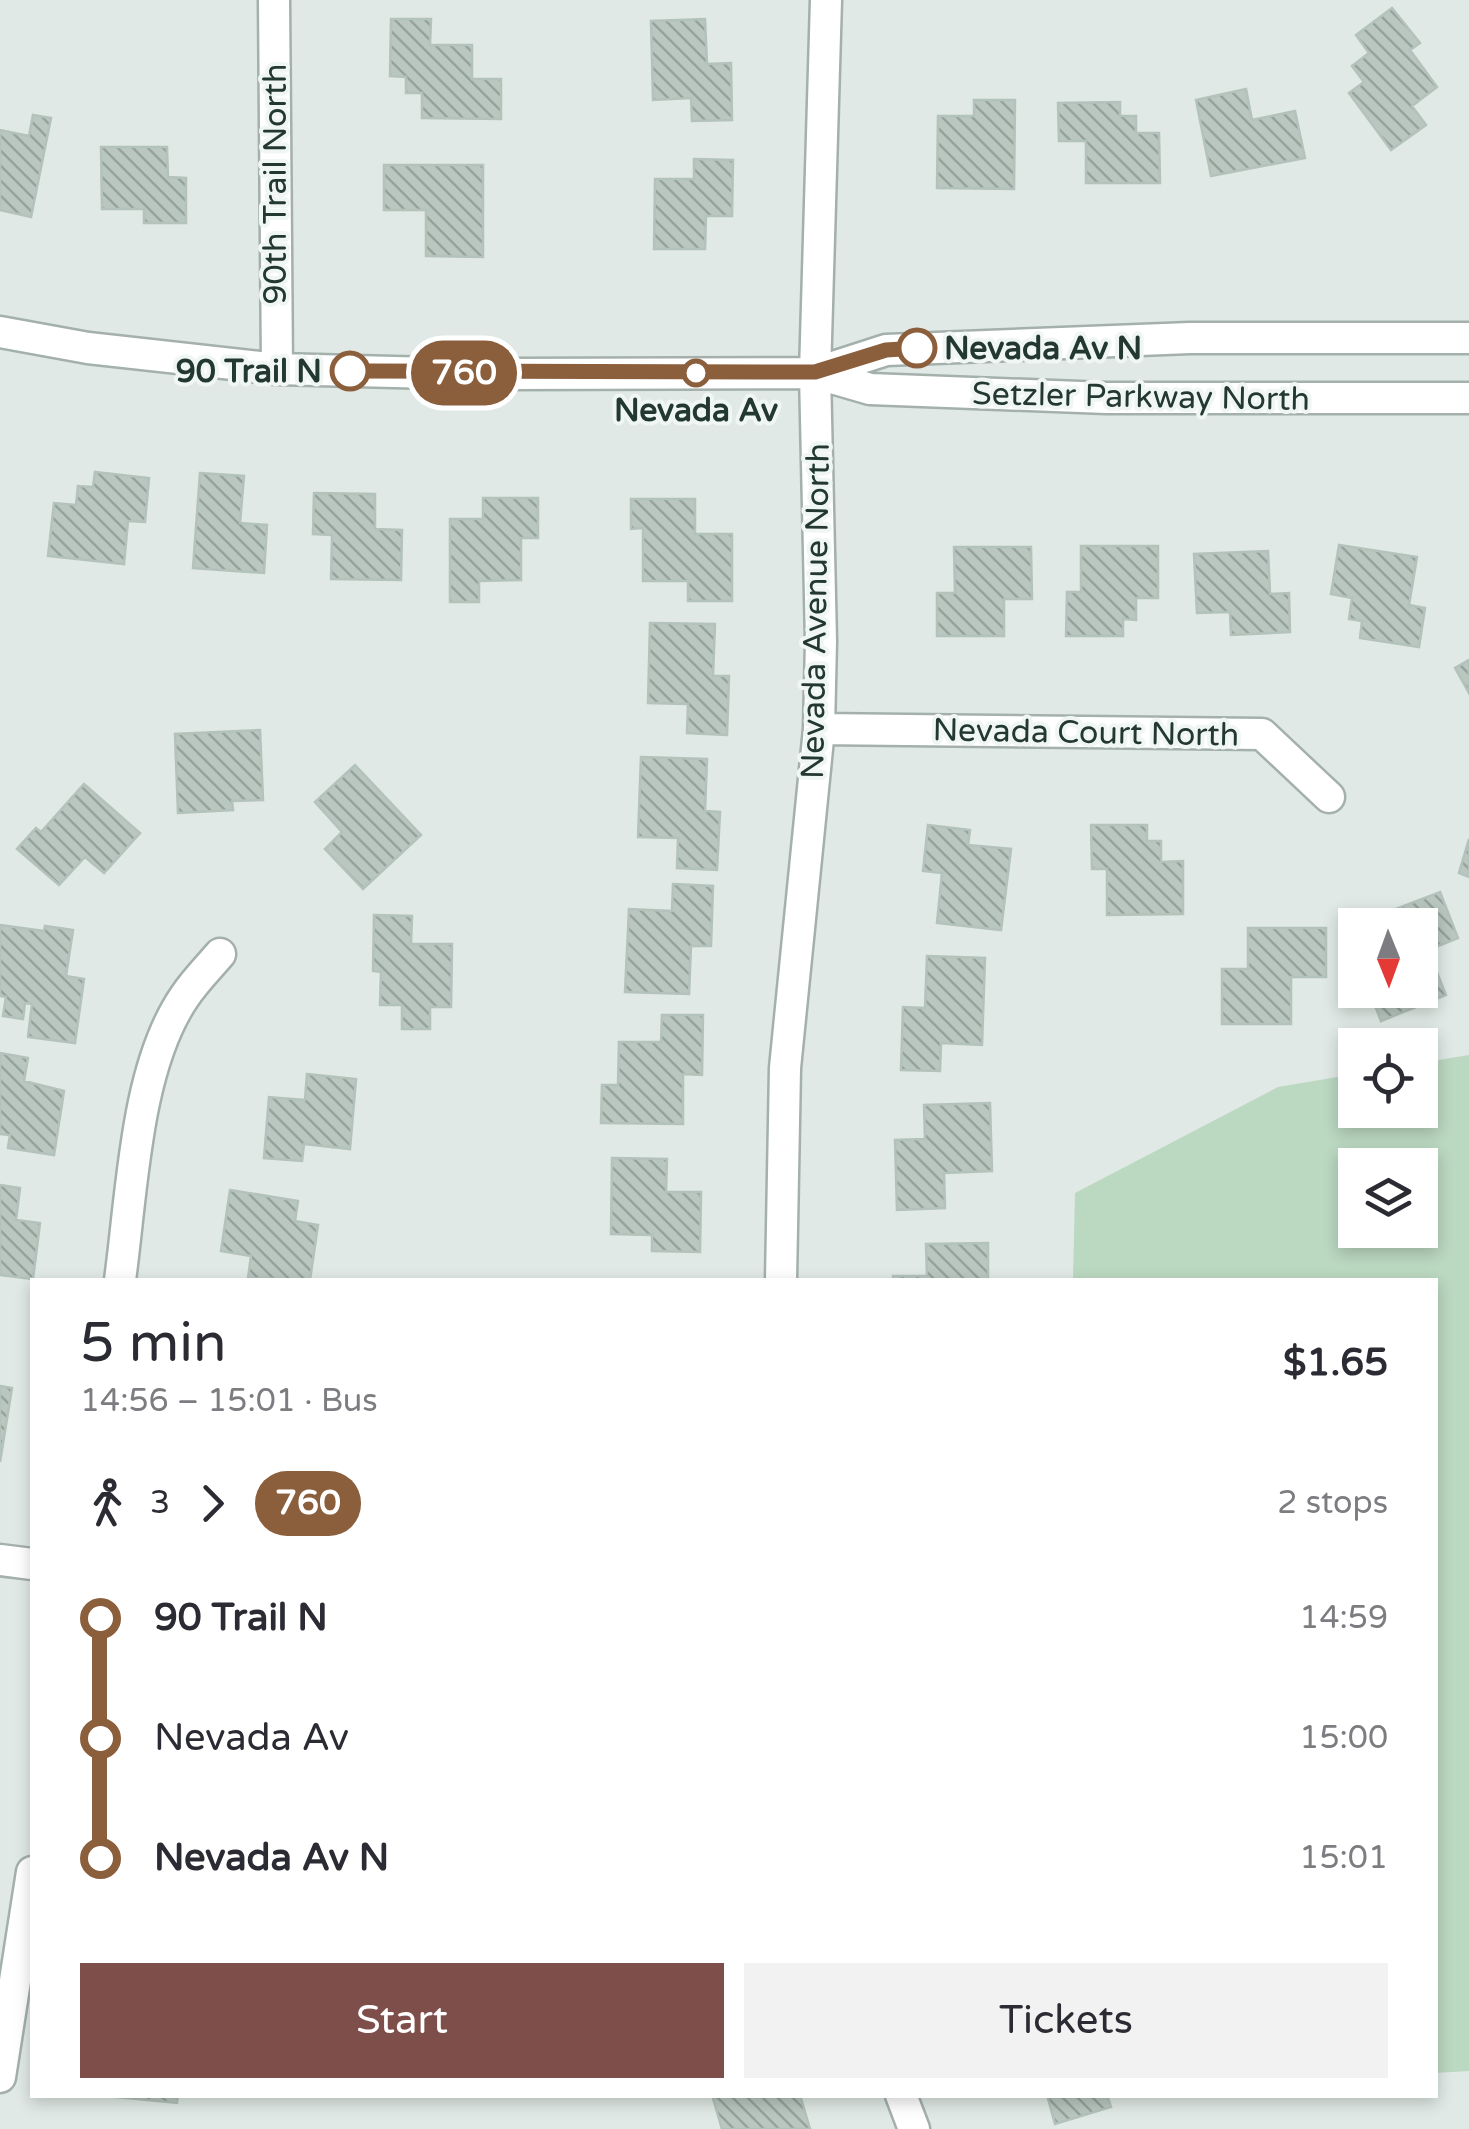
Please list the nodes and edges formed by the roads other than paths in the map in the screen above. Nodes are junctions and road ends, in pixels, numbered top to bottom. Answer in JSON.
{"nodes":[{"id":1,"x":274,"y":0,"type":"edge"},
{"id":2,"x":826,"y":0,"type":"edge"},
{"id":3,"x":0,"y":332,"type":"edge"},
{"id":4,"x":1469,"y":338,"type":"edge"},
{"id":5,"x":276,"y":369,"type":"junction"},
{"id":6,"x":815,"y":372,"type":"junction"},
{"id":7,"x":1469,"y":398,"type":"edge"},
{"id":8,"x":819,"y":729,"type":"junction"},
{"id":9,"x":1329,"y":796,"type":"dead end"},
{"id":10,"x":220,"y":954,"type":"dead end"},
{"id":11,"x":120,"y":1278,"type":"edge"},
{"id":12,"x":781,"y":1278,"type":"edge"},
{"id":13,"x":0,"y":1560,"type":"edge"},
{"id":14,"x":30,"y":1564,"type":"edge"},
{"id":15,"x":30,"y":1885,"type":"edge"},
{"id":16,"x":0,"y":2076,"type":"edge"},
{"id":17,"x":902,"y":2098,"type":"edge"},
{"id":18,"x":914,"y":2129,"type":"edge"}],
"edges":[{"from":1,"to":5,"type":"street","name":"90th Trail North"},
{"from":2,"to":6,"type":"street","name":"Nevada Avenue North"},
{"from":3,"to":5,"type":"street","name":"Setzler Parkway North"},
{"from":4,"to":6,"type":"street","name":"Setzler Parkway North"},
{"from":5,"to":6,"type":"street","name":"Setzler Parkway North"},
{"from":6,"to":7,"type":"street","name":"Setzler Parkway North"},
{"from":6,"to":8,"type":"street","name":"Nevada Avenue North"},
{"from":8,"to":9,"type":"street","name":"Nevada Court North"},
{"from":8,"to":12,"type":"street","name":"Nevada Avenue North"},
{"from":10,"to":11,"type":"street"},
{"from":13,"to":14,"type":"street"},
{"from":15,"to":16,"type":"street"},
{"from":17,"to":18,"type":"street"}]}
